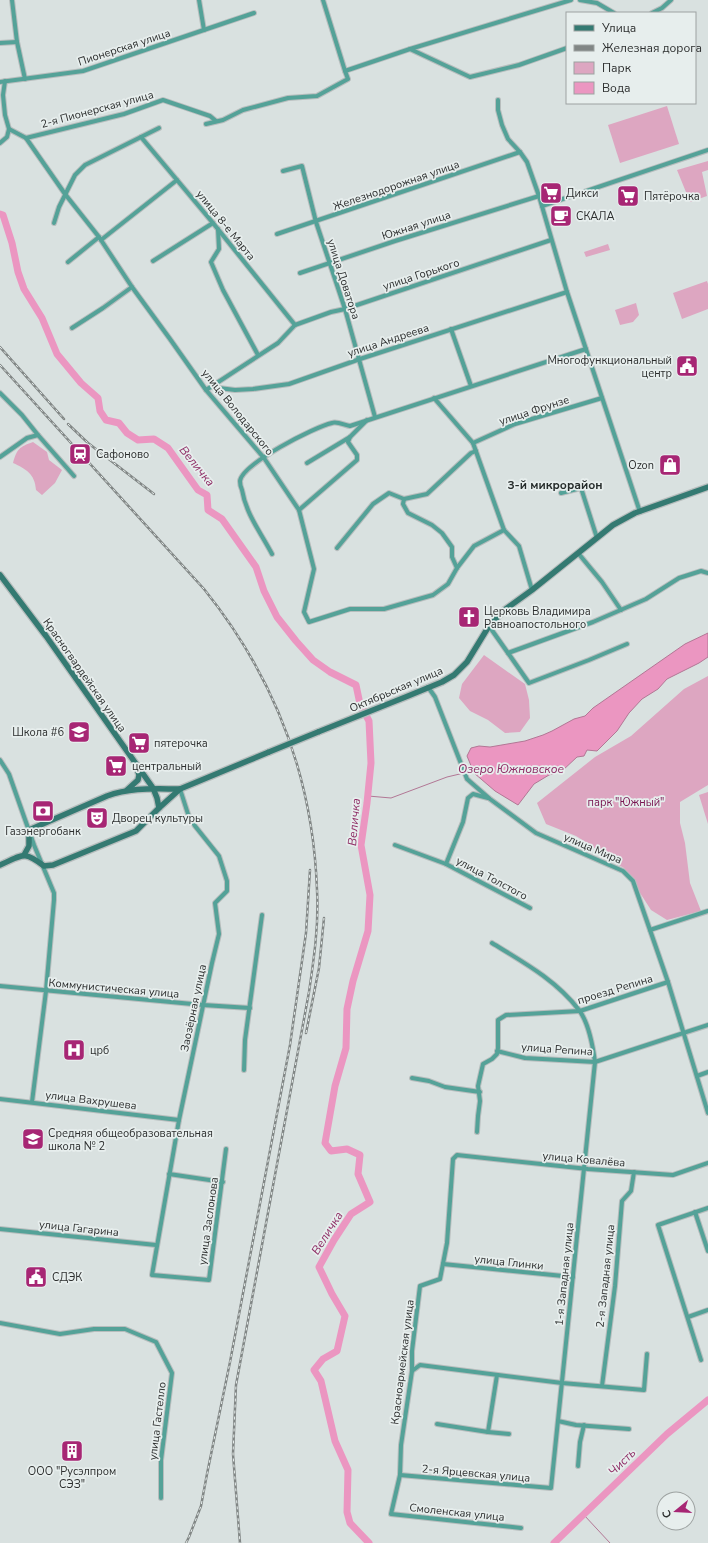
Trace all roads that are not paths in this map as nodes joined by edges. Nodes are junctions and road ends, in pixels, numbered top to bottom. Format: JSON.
{"nodes":[{"id":1,"x":12,"y":0,"type":"edge"},
{"id":2,"x":199,"y":0,"type":"edge"},
{"id":3,"x":322,"y":0,"type":"edge"},
{"id":4,"x":571,"y":0,"type":"edge"},
{"id":5,"x":580,"y":0,"type":"edge"},
{"id":6,"x":671,"y":0,"type":"edge"},
{"id":7,"x":612,"y":12,"type":"edge"},
{"id":8,"x":654,"y":12,"type":"edge"},
{"id":9,"x":254,"y":14,"type":"dead end"},
{"id":10,"x":204,"y":30,"type":"junction"},
{"id":11,"x":16,"y":42,"type":"junction"},
{"id":12,"x":0,"y":43,"type":"edge"},
{"id":13,"x":566,"y":48,"type":"edge"},
{"id":14,"x":410,"y":50,"type":"junction"},
{"id":15,"x":345,"y":71,"type":"junction"},
{"id":16,"x":26,"y":79,"type":"junction"},
{"id":17,"x":2,"y":81,"type":"edge"},
{"id":18,"x":498,"y":100,"type":"dead end"},
{"id":19,"x":216,"y":121,"type":"junction"},
{"id":20,"x":206,"y":124,"type":"dead end"},
{"id":21,"x":159,"y":128,"type":"dead end"},
{"id":22,"x":9,"y":129,"type":"junction"},
{"id":23,"x":141,"y":137,"type":"junction"},
{"id":24,"x":26,"y":138,"type":"junction"},
{"id":25,"x":0,"y":143,"type":"edge"},
{"id":26,"x":708,"y":150,"type":"edge"},
{"id":27,"x":520,"y":152,"type":"junction"},
{"id":28,"x":283,"y":171,"type":"dead end"},
{"id":29,"x":176,"y":180,"type":"junction"},
{"id":30,"x":65,"y":194,"type":"junction"},
{"id":31,"x":539,"y":196,"type":"junction"},
{"id":32,"x":542,"y":206,"type":"junction"},
{"id":33,"x":213,"y":222,"type":"junction"},
{"id":34,"x":316,"y":222,"type":"junction"},
{"id":35,"x":54,"y":223,"type":"dead end"},
{"id":36,"x":218,"y":228,"type":"junction"},
{"id":37,"x":277,"y":234,"type":"dead end"},
{"id":38,"x":100,"y":238,"type":"junction"},
{"id":39,"x":551,"y":240,"type":"junction"},
{"id":40,"x":153,"y":261,"type":"dead end"},
{"id":41,"x":68,"y":262,"type":"dead end"},
{"id":42,"x":330,"y":263,"type":"junction"},
{"id":43,"x":300,"y":272,"type":"dead end"},
{"id":44,"x":132,"y":287,"type":"junction"},
{"id":45,"x":567,"y":292,"type":"junction"},
{"id":46,"x":345,"y":309,"type":"junction"},
{"id":47,"x":296,"y":325,"type":"junction"},
{"id":48,"x":72,"y":328,"type":"dead end"},
{"id":49,"x":451,"y":329,"type":"junction"},
{"id":50,"x":586,"y":349,"type":"junction"},
{"id":51,"x":258,"y":355,"type":"junction"},
{"id":52,"x":360,"y":359,"type":"junction"},
{"id":53,"x":471,"y":386,"type":"junction"},
{"id":54,"x":211,"y":387,"type":"junction"},
{"id":55,"x":206,"y":390,"type":"junction"},
{"id":56,"x":0,"y":393,"type":"edge"},
{"id":57,"x":434,"y":398,"type":"junction"},
{"id":58,"x":602,"y":398,"type":"junction"},
{"id":59,"x":375,"y":417,"type":"junction"},
{"id":60,"x":367,"y":420,"type":"junction"},
{"id":61,"x":38,"y":435,"type":"junction"},
{"id":62,"x":350,"y":437,"type":"junction"},
{"id":63,"x":474,"y":443,"type":"junction"},
{"id":64,"x":476,"y":451,"type":"junction"},
{"id":65,"x":0,"y":457,"type":"edge"},
{"id":66,"x":264,"y":458,"type":"junction"},
{"id":67,"x":307,"y":463,"type":"dead end"},
{"id":68,"x":74,"y":476,"type":"dead end"},
{"id":69,"x":708,"y":487,"type":"edge"},
{"id":70,"x":561,"y":493,"type":"dead end"},
{"id":71,"x":404,"y":499,"type":"junction"},
{"id":72,"x":299,"y":510,"type":"junction"},
{"id":73,"x":640,"y":512,"type":"junction"},
{"id":74,"x":504,"y":530,"type":"junction"},
{"id":75,"x":597,"y":538,"type":"junction"},
{"id":76,"x":338,"y":548,"type":"dead end"},
{"id":77,"x":578,"y":553,"type":"junction"},
{"id":78,"x":272,"y":554,"type":"dead end"},
{"id":79,"x":457,"y":568,"type":"junction"},
{"id":80,"x":708,"y":573,"type":"edge"},
{"id":81,"x":0,"y":575,"type":"edge"},
{"id":82,"x":532,"y":590,"type":"junction"},
{"id":83,"x":621,"y":610,"type":"junction"},
{"id":84,"x":489,"y":626,"type":"junction"},
{"id":85,"x":627,"y":644,"type":"dead end"},
{"id":86,"x":508,"y":654,"type":"junction"},
{"id":87,"x":428,"y":687,"type":"junction"},
{"id":88,"x":0,"y":760,"type":"edge"},
{"id":89,"x":135,"y":762,"type":"junction"},
{"id":90,"x":153,"y":788,"type":"junction"},
{"id":91,"x":127,"y":790,"type":"junction"},
{"id":92,"x":180,"y":790,"type":"junction"},
{"id":93,"x":490,"y":799,"type":"junction"},
{"id":94,"x":159,"y":808,"type":"junction"},
{"id":95,"x":29,"y":830,"type":"junction"},
{"id":96,"x":395,"y":845,"type":"dead end"},
{"id":97,"x":24,"y":855,"type":"junction"},
{"id":98,"x":0,"y":864,"type":"edge"},
{"id":99,"x":446,"y":864,"type":"junction"},
{"id":100,"x":44,"y":866,"type":"junction"},
{"id":101,"x":530,"y":908,"type":"dead end"},
{"id":102,"x":708,"y":911,"type":"edge"},
{"id":103,"x":262,"y":915,"type":"dead end"},
{"id":104,"x":650,"y":930,"type":"junction"},
{"id":105,"x":492,"y":943,"type":"dead end"},
{"id":106,"x":668,"y":982,"type":"junction"},
{"id":107,"x":0,"y":986,"type":"edge"},
{"id":108,"x":46,"y":991,"type":"junction"},
{"id":109,"x":203,"y":1006,"type":"junction"},
{"id":110,"x":250,"y":1008,"type":"junction"},
{"id":111,"x":580,"y":1011,"type":"junction"},
{"id":112,"x":708,"y":1025,"type":"edge"},
{"id":113,"x":684,"y":1033,"type":"junction"},
{"id":114,"x":498,"y":1052,"type":"junction"},
{"id":115,"x":595,"y":1062,"type":"junction"},
{"id":116,"x":244,"y":1070,"type":"dead end"},
{"id":117,"x":708,"y":1072,"type":"edge"},
{"id":118,"x":697,"y":1076,"type":"junction"},
{"id":119,"x":412,"y":1078,"type":"dead end"},
{"id":120,"x":480,"y":1092,"type":"junction"},
{"id":121,"x":0,"y":1099,"type":"edge"},
{"id":122,"x":32,"y":1102,"type":"junction"},
{"id":123,"x":708,"y":1113,"type":"edge"},
{"id":124,"x":179,"y":1120,"type":"junction"},
{"id":125,"x":477,"y":1132,"type":"dead end"},
{"id":126,"x":226,"y":1149,"type":"dead end"},
{"id":127,"x":457,"y":1155,"type":"joint"},
{"id":128,"x":708,"y":1163,"type":"edge"},
{"id":129,"x":584,"y":1168,"type":"junction"},
{"id":130,"x":634,"y":1172,"type":"junction"},
{"id":131,"x":169,"y":1174,"type":"junction"},
{"id":132,"x":223,"y":1182,"type":"junction"},
{"id":133,"x":708,"y":1208,"type":"edge"},
{"id":134,"x":695,"y":1212,"type":"junction"},
{"id":135,"x":0,"y":1228,"type":"edge"},
{"id":136,"x":156,"y":1245,"type":"junction"},
{"id":137,"x":708,"y":1251,"type":"edge"},
{"id":138,"x":443,"y":1264,"type":"junction"},
{"id":139,"x":573,"y":1277,"type":"junction"},
{"id":140,"x":708,"y":1310,"type":"edge"},
{"id":141,"x":688,"y":1317,"type":"junction"},
{"id":142,"x":0,"y":1323,"type":"edge"},
{"id":143,"x":647,"y":1354,"type":"dead end"},
{"id":144,"x":701,"y":1360,"type":"dead end"},
{"id":145,"x":412,"y":1370,"type":"junction"},
{"id":146,"x":497,"y":1375,"type":"junction"},
{"id":147,"x":562,"y":1383,"type":"junction"},
{"id":148,"x":602,"y":1386,"type":"junction"},
{"id":149,"x":558,"y":1421,"type":"junction"},
{"id":150,"x":437,"y":1424,"type":"dead end"},
{"id":151,"x":584,"y":1425,"type":"junction"},
{"id":152,"x":628,"y":1429,"type":"dead end"},
{"id":153,"x":488,"y":1432,"type":"junction"},
{"id":154,"x":509,"y":1434,"type":"dead end"},
{"id":155,"x":578,"y":1466,"type":"dead end"},
{"id":156,"x":400,"y":1475,"type":"junction"},
{"id":157,"x":550,"y":1488,"type":"joint"},
{"id":158,"x":161,"y":1498,"type":"dead end"},
{"id":159,"x":391,"y":1514,"type":"joint"},
{"id":160,"x":521,"y":1528,"type":"dead end"}],
"edges":[{"from":1,"to":11,"type":"street"},
{"from":2,"to":10,"type":"street"},
{"from":3,"to":15,"type":"street"},
{"from":4,"to":14,"type":"street"},
{"from":5,"to":7,"type":"street"},
{"from":6,"to":8,"type":"street"},
{"from":9,"to":10,"type":"street","name":"Пионерская улица"},
{"from":10,"to":16,"type":"street","name":"Пионерская улица"},
{"from":11,"to":12,"type":"street"},
{"from":11,"to":16,"type":"street"},
{"from":13,"to":14,"type":"street"},
{"from":14,"to":15,"type":"street"},
{"from":15,"to":19,"type":"street"},
{"from":16,"to":17,"type":"street","name":"Пионерская улица"},
{"from":17,"to":22,"type":"street"},
{"from":18,"to":27,"type":"street"},
{"from":19,"to":20,"type":"street"},
{"from":19,"to":24,"type":"street","name":"2-я Пионерская улица"},
{"from":21,"to":23,"type":"street"},
{"from":22,"to":24,"type":"street","name":"улица Володарского"},
{"from":22,"to":25,"type":"street"},
{"from":23,"to":29,"type":"street","name":"улица 8-е Марта"},
{"from":23,"to":30,"type":"street"},
{"from":24,"to":30,"type":"street","name":"улица Володарского"},
{"from":26,"to":32,"type":"street"},
{"from":27,"to":31,"type":"street"},
{"from":27,"to":34,"type":"street","name":"Железнодорожная улица"},
{"from":28,"to":34,"type":"street","name":"улица Доватора"},
{"from":29,"to":33,"type":"street","name":"улица 8-е Марта"},
{"from":29,"to":38,"type":"street"},
{"from":30,"to":35,"type":"street"},
{"from":30,"to":38,"type":"street","name":"улица Володарского"},
{"from":31,"to":32,"type":"street"},
{"from":31,"to":42,"type":"street","name":"Южная улица"},
{"from":32,"to":39,"type":"street"},
{"from":33,"to":36,"type":"street","name":"улица 8-е Марта"},
{"from":33,"to":40,"type":"street"},
{"from":34,"to":37,"type":"street","name":"Железнодорожная улица"},
{"from":34,"to":42,"type":"street","name":"улица Доватора"},
{"from":36,"to":47,"type":"street","name":"улица 8-е Марта"},
{"from":36,"to":51,"type":"street"},
{"from":38,"to":41,"type":"street"},
{"from":38,"to":44,"type":"street","name":"улица Володарского"},
{"from":39,"to":45,"type":"street"},
{"from":39,"to":46,"type":"street","name":"улица Горького"},
{"from":42,"to":43,"type":"street","name":"Южная улица"},
{"from":42,"to":46,"type":"street","name":"улица Доватора"},
{"from":44,"to":48,"type":"street"},
{"from":44,"to":55,"type":"street","name":"улица Володарского"},
{"from":45,"to":49,"type":"street","name":"улица Андреева"},
{"from":45,"to":50,"type":"street"},
{"from":46,"to":47,"type":"street","name":"улица Горького"},
{"from":46,"to":52,"type":"street","name":"улица Доватора"},
{"from":47,"to":51,"type":"street"},
{"from":49,"to":52,"type":"street","name":"улица Андреева"},
{"from":49,"to":53,"type":"street"},
{"from":50,"to":53,"type":"street"},
{"from":50,"to":58,"type":"street"},
{"from":51,"to":54,"type":"street"},
{"from":52,"to":54,"type":"street","name":"улица Андреева"},
{"from":52,"to":59,"type":"street","name":"улица Доватора"},
{"from":53,"to":57,"type":"street"},
{"from":54,"to":55,"type":"street"},
{"from":55,"to":66,"type":"street","name":"улица Володарского"},
{"from":56,"to":61,"type":"street"},
{"from":57,"to":59,"type":"street"},
{"from":57,"to":63,"type":"street"},
{"from":58,"to":63,"type":"street","name":"улица Фрунзе"},
{"from":58,"to":73,"type":"street"},
{"from":59,"to":60,"type":"street"},
{"from":60,"to":62,"type":"street"},
{"from":60,"to":66,"type":"street"},
{"from":61,"to":65,"type":"street"},
{"from":61,"to":68,"type":"street"},
{"from":62,"to":67,"type":"street"},
{"from":62,"to":72,"type":"street"},
{"from":63,"to":64,"type":"street"},
{"from":64,"to":71,"type":"street"},
{"from":64,"to":74,"type":"street"},
{"from":66,"to":72,"type":"street","name":"улица Володарского"},
{"from":66,"to":78,"type":"street"},
{"from":69,"to":73,"type":"main road","name":"Октябрьская улица"},
{"from":70,"to":75,"type":"street"},
{"from":71,"to":76,"type":"street"},
{"from":71,"to":79,"type":"street"},
{"from":72,"to":79,"type":"street","name":"улица Володарского"},
{"from":73,"to":75,"type":"main road","name":"Октябрьская улица"},
{"from":74,"to":79,"type":"street"},
{"from":74,"to":82,"type":"street"},
{"from":75,"to":77,"type":"main road","name":"Октябрьская улица"},
{"from":77,"to":82,"type":"main road","name":"Октябрьская улица"},
{"from":77,"to":83,"type":"street"},
{"from":80,"to":83,"type":"street"},
{"from":81,"to":89,"type":"main road","name":"Красногвардейская улица"},
{"from":82,"to":84,"type":"main road","name":"Октябрьская улица"},
{"from":83,"to":86,"type":"street"},
{"from":84,"to":86,"type":"street"},
{"from":84,"to":87,"type":"main road","name":"Октябрьская улица"},
{"from":85,"to":86,"type":"street"},
{"from":87,"to":92,"type":"main road","name":"Октябрьская улица","bridge":true},
{"from":87,"to":93,"type":"street","name":"улица Мира"},
{"from":88,"to":95,"type":"street"},
{"from":89,"to":90,"type":"main road","name":"Красногвардейская улица"},
{"from":89,"to":91,"type":"main road"},
{"from":90,"to":91,"type":"main road","name":"Октябрьская улица"},
{"from":90,"to":92,"type":"main road","name":"Октябрьская улица"},
{"from":90,"to":94,"type":"main road","name":"Красногвардейская улица"},
{"from":91,"to":95,"type":"main road","name":"Октябрьская улица"},
{"from":92,"to":94,"type":"main road","name":"Октябрьская улица"},
{"from":92,"to":109,"type":"street","name":"Заозёрная улица"},
{"from":93,"to":99,"type":"street","name":"улица Толстого"},
{"from":93,"to":104,"type":"street","name":"улица Мира"},
{"from":94,"to":100,"type":"main road","name":"Октябрьская улица"},
{"from":95,"to":97,"type":"main road"},
{"from":95,"to":100,"type":"street"},
{"from":96,"to":99,"type":"street","name":"улица Толстого"},
{"from":97,"to":98,"type":"main road"},
{"from":97,"to":100,"type":"main road"},
{"from":99,"to":101,"type":"street","name":"улица Толстого"},
{"from":100,"to":108,"type":"street"},
{"from":102,"to":104,"type":"street"},
{"from":103,"to":110,"type":"street"},
{"from":104,"to":106,"type":"street","name":"улица Мира"},
{"from":105,"to":111,"type":"street"},
{"from":106,"to":111,"type":"street","name":"проезд Репина"},
{"from":106,"to":113,"type":"street","name":"улица Мира"},
{"from":107,"to":108,"type":"street","name":"Коммунистическая улица"},
{"from":108,"to":109,"type":"street","name":"Коммунистическая улица"},
{"from":108,"to":122,"type":"street"},
{"from":109,"to":110,"type":"street","name":"Коммунистическая улица"},
{"from":109,"to":124,"type":"street","name":"Заозёрная улица"},
{"from":110,"to":116,"type":"street"},
{"from":111,"to":114,"type":"street","name":"проезд Репина"},
{"from":111,"to":115,"type":"street"},
{"from":112,"to":113,"type":"street","name":"улица Репина"},
{"from":113,"to":115,"type":"street","name":"улица Репина"},
{"from":113,"to":118,"type":"street","name":"улица Мира"},
{"from":114,"to":115,"type":"street","name":"улица Репина"},
{"from":114,"to":120,"type":"street"},
{"from":115,"to":129,"type":"street","name":"1-я Западная улица"},
{"from":117,"to":118,"type":"street"},
{"from":118,"to":123,"type":"street","name":"улица Мира"},
{"from":119,"to":120,"type":"street"},
{"from":120,"to":125,"type":"street"},
{"from":121,"to":122,"type":"street","name":"улица Вахрушева"},
{"from":122,"to":124,"type":"street","name":"улица Вахрушева"},
{"from":124,"to":131,"type":"street","name":"Заозёрная улица"},
{"from":126,"to":132,"type":"street","name":"улица Заслонова"},
{"from":127,"to":129,"type":"street","name":"улица Ковалёва"},
{"from":127,"to":138,"type":"street","name":"Красноармейская улица"},
{"from":128,"to":130,"type":"street","name":"улица Ковалёва"},
{"from":129,"to":130,"type":"street","name":"улица Ковалёва"},
{"from":129,"to":139,"type":"street","name":"1-я Западная улица"},
{"from":130,"to":148,"type":"street","name":"2-я Западная улица"},
{"from":131,"to":132,"type":"street"},
{"from":131,"to":136,"type":"street","name":"Заозёрная улица"},
{"from":132,"to":136,"type":"street","name":"улица Заслонова"},
{"from":133,"to":134,"type":"street"},
{"from":134,"to":137,"type":"street"},
{"from":134,"to":141,"type":"street"},
{"from":135,"to":136,"type":"street","name":"улица Гагарина"},
{"from":138,"to":139,"type":"street","name":"улица Глинки"},
{"from":138,"to":145,"type":"street","name":"Красноармейская улица"},
{"from":139,"to":147,"type":"street","name":"1-я Западная улица"},
{"from":140,"to":141,"type":"street"},
{"from":141,"to":144,"type":"street"},
{"from":142,"to":158,"type":"street","name":"улица Гастелло"},
{"from":143,"to":148,"type":"street"},
{"from":145,"to":146,"type":"street"},
{"from":145,"to":156,"type":"street","name":"Красноармейская улица"},
{"from":146,"to":147,"type":"street"},
{"from":146,"to":153,"type":"street"},
{"from":147,"to":148,"type":"street"},
{"from":147,"to":149,"type":"street","name":"1-я Западная улица"},
{"from":149,"to":151,"type":"street"},
{"from":149,"to":157,"type":"street","name":"1-я Западная улица"},
{"from":150,"to":153,"type":"street"},
{"from":151,"to":152,"type":"street"},
{"from":151,"to":155,"type":"street"},
{"from":153,"to":154,"type":"street"},
{"from":156,"to":157,"type":"street","name":"2-я Ярцевская улица"},
{"from":156,"to":159,"type":"street","name":"Красноармейская улица"},
{"from":159,"to":160,"type":"street","name":"Смоленская улица"}]}
